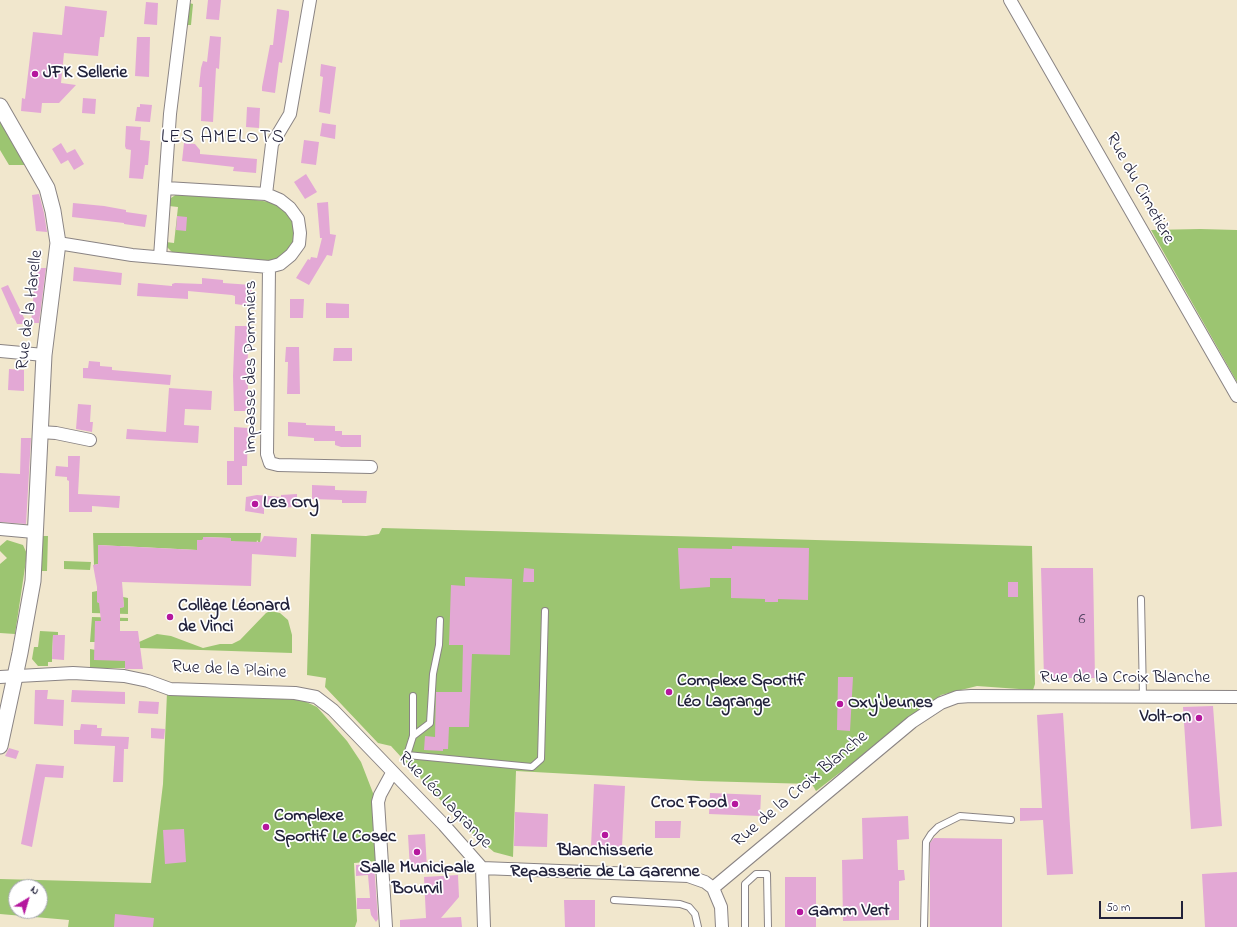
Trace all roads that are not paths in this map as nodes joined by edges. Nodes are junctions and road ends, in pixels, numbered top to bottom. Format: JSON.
{"nodes":[{"id":1,"x":184,"y":0,"type":"edge"},
{"id":2,"x":310,"y":0,"type":"edge"},
{"id":3,"x":1010,"y":0,"type":"edge"},
{"id":4,"x":0,"y":106,"type":"edge"},
{"id":5,"x":166,"y":188,"type":"junction"},
{"id":6,"x":266,"y":194,"type":"junction"},
{"id":7,"x":58,"y":243,"type":"junction"},
{"id":8,"x":160,"y":257,"type":"junction"},
{"id":9,"x":269,"y":267,"type":"junction"},
{"id":10,"x":0,"y":351,"type":"edge"},
{"id":11,"x":44,"y":355,"type":"junction"},
{"id":12,"x":1237,"y":396,"type":"edge"},
{"id":13,"x":40,"y":432,"type":"junction"},
{"id":14,"x":90,"y":440,"type":"dead end"},
{"id":15,"x":371,"y":467,"type":"dead end"},
{"id":16,"x":2,"y":530,"type":"edge"},
{"id":17,"x":34,"y":532,"type":"junction"},
{"id":18,"x":1141,"y":599,"type":"dead end"},
{"id":19,"x":545,"y":611,"type":"dead end"},
{"id":20,"x":440,"y":620,"type":"dead end"},
{"id":21,"x":7,"y":677,"type":"edge"},
{"id":22,"x":413,"y":696,"type":"dead end"},
{"id":23,"x":1143,"y":697,"type":"junction"},
{"id":24,"x":1237,"y":697,"type":"edge"},
{"id":25,"x":413,"y":736,"type":"junction"},
{"id":26,"x":0,"y":746,"type":"edge"},
{"id":27,"x":371,"y":752,"type":"joint"},
{"id":28,"x":392,"y":773,"type":"junction"},
{"id":29,"x":1011,"y":820,"type":"dead end"},
{"id":30,"x":482,"y":868,"type":"junction"},
{"id":31,"x":713,"y":888,"type":"junction"},
{"id":32,"x":614,"y":900,"type":"dead end"},
{"id":33,"x":386,"y":927,"type":"edge"},
{"id":34,"x":484,"y":927,"type":"edge"},
{"id":35,"x":698,"y":927,"type":"edge"},
{"id":36,"x":722,"y":927,"type":"edge"},
{"id":37,"x":745,"y":927,"type":"edge"},
{"id":38,"x":768,"y":927,"type":"edge"},
{"id":39,"x":924,"y":927,"type":"edge"}],
"edges":[{"from":1,"to":5,"type":"street"},
{"from":2,"to":6,"type":"street"},
{"from":3,"to":12,"type":"street","name":"Rue du Cimetière"},
{"from":4,"to":7,"type":"street","name":"Rue de la Harelle"},
{"from":5,"to":6,"type":"street"},
{"from":5,"to":8,"type":"street"},
{"from":6,"to":9,"type":"street"},
{"from":7,"to":8,"type":"street"},
{"from":7,"to":11,"type":"street","name":"Rue de la Harelle"},
{"from":8,"to":9,"type":"street"},
{"from":9,"to":15,"type":"street","name":"Impasse des Pommiers"},
{"from":10,"to":11,"type":"street"},
{"from":11,"to":13,"type":"street","name":"Rue de la Harelle"},
{"from":13,"to":14,"type":"street"},
{"from":13,"to":17,"type":"street","name":"Rue de la Harelle"},
{"from":16,"to":17,"type":"street"},
{"from":17,"to":21,"type":"street","name":"Rue de la Harelle"},
{"from":18,"to":23,"type":"lane"},
{"from":19,"to":25,"type":"lane"},
{"from":20,"to":25,"type":"lane"},
{"from":21,"to":26,"type":"street","name":"Rue de la Harelle"},
{"from":21,"to":27,"type":"street","name":"Rue de la Plaine"},
{"from":22,"to":25,"type":"lane"},
{"from":23,"to":24,"type":"street","name":"Rue de la Croix Blanche"},
{"from":23,"to":31,"type":"street","name":"Rue de la Croix Blanche"},
{"from":27,"to":28,"type":"street","name":"Rue Léo Lagrange"},
{"from":28,"to":30,"type":"street","name":"Rue Léo Lagrange"},
{"from":28,"to":33,"type":"street"},
{"from":29,"to":39,"type":"lane"},
{"from":30,"to":31,"type":"street"},
{"from":30,"to":34,"type":"street","name":"Rue Léo Lagrange"},
{"from":31,"to":36,"type":"street"},
{"from":32,"to":35,"type":"lane"},
{"from":37,"to":38,"type":"lane"}]}
